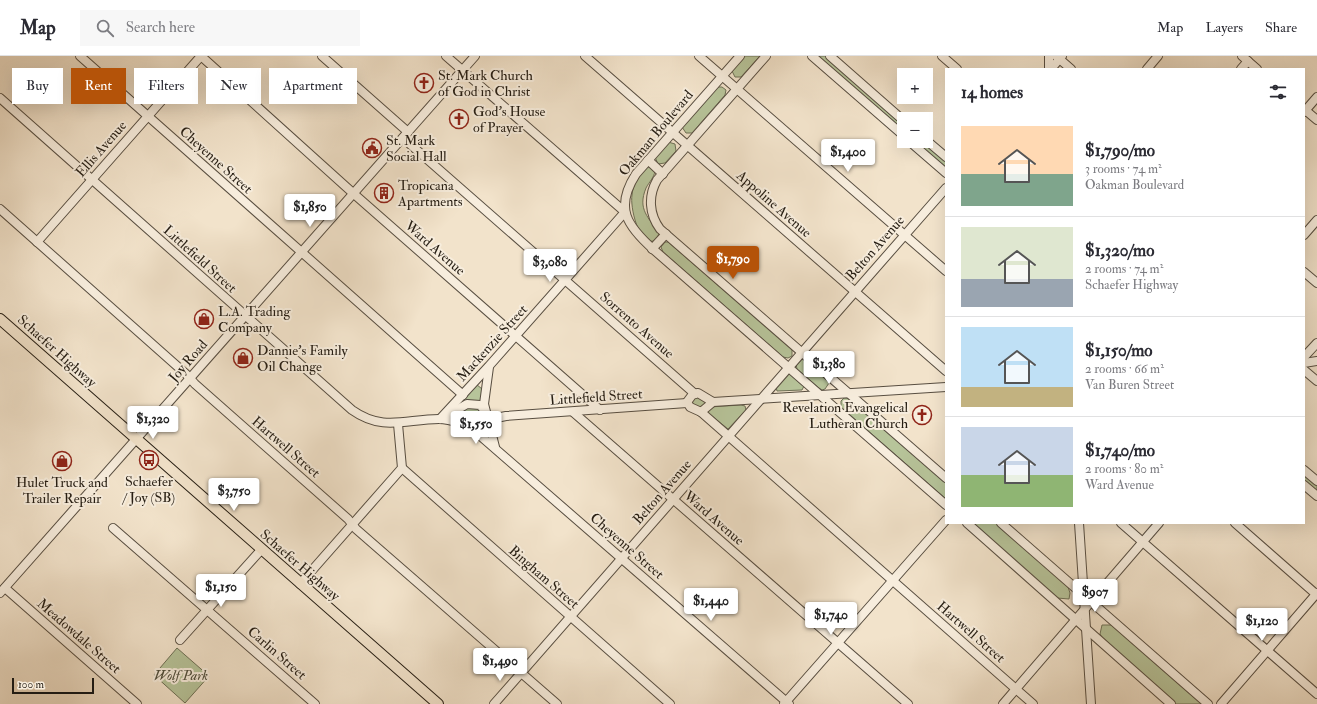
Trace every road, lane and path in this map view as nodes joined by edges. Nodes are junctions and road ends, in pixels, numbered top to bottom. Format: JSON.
{"nodes":[{"id":1,"x":80,"y":56,"type":"edge"},
{"id":2,"x":201,"y":56,"type":"edge"},
{"id":3,"x":322,"y":56,"type":"edge"},
{"id":4,"x":446,"y":56,"type":"edge"},
{"id":5,"x":475,"y":56,"type":"edge"},
{"id":6,"x":585,"y":56,"type":"edge"},
{"id":7,"x":699,"y":56,"type":"edge"},
{"id":8,"x":740,"y":56,"type":"edge"},
{"id":9,"x":766,"y":56,"type":"edge"},
{"id":10,"x":812,"y":56,"type":"edge"},
{"id":11,"x":830,"y":56,"type":"edge"},
{"id":12,"x":942,"y":56,"type":"edge"},
{"id":13,"x":1049,"y":56,"type":"edge"},
{"id":14,"x":1158,"y":56,"type":"edge"},
{"id":15,"x":1059,"y":57,"type":"edge"},
{"id":16,"x":1245,"y":59,"type":"edge"},
{"id":17,"x":956,"y":68,"type":"edge"},
{"id":18,"x":1050,"y":68,"type":"edge"},
{"id":19,"x":1051,"y":68,"type":"edge"},
{"id":20,"x":1070,"y":68,"type":"edge"},
{"id":21,"x":1148,"y":68,"type":"edge"},
{"id":22,"x":1256,"y":68,"type":"edge"},
{"id":23,"x":462,"y":70,"type":"junction"},
{"id":24,"x":722,"y":76,"type":"junction"},
{"id":25,"x":737,"y":89,"type":"junction"},
{"id":26,"x":1317,"y":97,"type":"edge"},
{"id":27,"x":0,"y":98,"type":"edge"},
{"id":28,"x":1305,"y":110,"type":"edge"},
{"id":29,"x":897,"y":115,"type":"edge"},
{"id":30,"x":148,"y":116,"type":"junction"},
{"id":31,"x":1317,"y":120,"type":"edge"},
{"id":32,"x":897,"y":130,"type":"edge"},
{"id":33,"x":672,"y":132,"type":"junction"},
{"id":34,"x":405,"y":135,"type":"junction"},
{"id":35,"x":687,"y":146,"type":"junction"},
{"id":36,"x":933,"y":146,"type":"edge"},
{"id":37,"x":917,"y":148,"type":"edge"},
{"id":38,"x":945,"y":157,"type":"edge"},
{"id":39,"x":648,"y":160,"type":"junction"},
{"id":40,"x":945,"y":172,"type":"edge"},
{"id":41,"x":663,"y":174,"type":"junction"},
{"id":42,"x":92,"y":180,"type":"junction"},
{"id":43,"x":945,"y":189,"type":"edge"},
{"id":44,"x":354,"y":194,"type":"junction"},
{"id":45,"x":0,"y":209,"type":"edge"},
{"id":46,"x":625,"y":212,"type":"junction"},
{"id":47,"x":1317,"y":220,"type":"edge"},
{"id":48,"x":666,"y":234,"type":"junction"},
{"id":49,"x":1305,"y":234,"type":"edge"},
{"id":50,"x":904,"y":235,"type":"junction"},
{"id":51,"x":37,"y":242,"type":"junction"},
{"id":52,"x":652,"y":249,"type":"junction"},
{"id":53,"x":301,"y":254,"type":"junction"},
{"id":54,"x":945,"y":271,"type":"edge"},
{"id":55,"x":1305,"y":273,"type":"edge"},
{"id":56,"x":565,"y":280,"type":"junction"},
{"id":57,"x":1317,"y":283,"type":"edge"},
{"id":58,"x":855,"y":291,"type":"junction"},
{"id":59,"x":246,"y":317,"type":"junction"},
{"id":60,"x":0,"y":319,"type":"edge"},
{"id":61,"x":516,"y":337,"type":"junction"},
{"id":62,"x":1317,"y":343,"type":"edge"},
{"id":63,"x":801,"y":352,"type":"junction"},
{"id":64,"x":1305,"y":356,"type":"edge"},
{"id":65,"x":1317,"y":361,"type":"edge"},
{"id":66,"x":1305,"y":363,"type":"edge"},
{"id":67,"x":489,"y":366,"type":"junction"},
{"id":68,"x":789,"y":367,"type":"junction"},
{"id":69,"x":945,"y":370,"type":"edge"},
{"id":70,"x":1305,"y":371,"type":"edge"},
{"id":71,"x":190,"y":379,"type":"junction"},
{"id":72,"x":1317,"y":381,"type":"edge"},
{"id":73,"x":945,"y":387,"type":"edge"},
{"id":74,"x":693,"y":392,"type":"junction"},
{"id":75,"x":463,"y":394,"type":"junction"},
{"id":76,"x":849,"y":394,"type":"junction"},
{"id":77,"x":821,"y":395,"type":"junction"},
{"id":78,"x":761,"y":399,"type":"junction"},
{"id":79,"x":713,"y":402,"type":"junction"},
{"id":80,"x":687,"y":403,"type":"junction"},
{"id":81,"x":600,"y":410,"type":"junction"},
{"id":82,"x":573,"y":412,"type":"junction"},
{"id":83,"x":701,"y":412,"type":"junction"},
{"id":84,"x":486,"y":416,"type":"junction"},
{"id":85,"x":440,"y":419,"type":"junction"},
{"id":86,"x":398,"y":424,"type":"junction"},
{"id":87,"x":469,"y":426,"type":"junction"},
{"id":88,"x":728,"y":437,"type":"junction"},
{"id":89,"x":136,"y":440,"type":"junction"},
{"id":90,"x":496,"y":448,"type":"junction"},
{"id":91,"x":402,"y":468,"type":"junction"},
{"id":92,"x":1305,"y":471,"type":"edge"},
{"id":93,"x":945,"y":477,"type":"edge"},
{"id":94,"x":1317,"y":481,"type":"edge"},
{"id":95,"x":1305,"y":486,"type":"edge"},
{"id":96,"x":1317,"y":496,"type":"edge"},
{"id":97,"x":673,"y":499,"type":"junction"},
{"id":98,"x":945,"y":503,"type":"edge"},
{"id":99,"x":945,"y":521,"type":"edge"},
{"id":100,"x":353,"y":524,"type":"junction"},
{"id":101,"x":968,"y":524,"type":"edge"},
{"id":102,"x":1002,"y":524,"type":"edge"},
{"id":103,"x":1079,"y":524,"type":"edge"},
{"id":104,"x":1122,"y":524,"type":"edge"},
{"id":105,"x":1158,"y":524,"type":"edge"},
{"id":106,"x":1236,"y":524,"type":"edge"},
{"id":107,"x":113,"y":528,"type":"dead end"},
{"id":108,"x":1143,"y":542,"type":"junction"},
{"id":109,"x":261,"y":550,"type":"junction"},
{"id":110,"x":622,"y":558,"type":"junction"},
{"id":111,"x":893,"y":581,"type":"junction"},
{"id":112,"x":300,"y":584,"type":"junction"},
{"id":113,"x":2,"y":590,"type":"edge"},
{"id":114,"x":1317,"y":594,"type":"edge"},
{"id":115,"x":1084,"y":596,"type":"junction"},
{"id":116,"x":1092,"y":602,"type":"junction"},
{"id":117,"x":207,"y":610,"type":"junction"},
{"id":118,"x":1085,"y":610,"type":"junction"},
{"id":119,"x":570,"y":617,"type":"junction"},
{"id":120,"x":1075,"y":621,"type":"junction"},
{"id":121,"x":1086,"y":630,"type":"junction"},
{"id":122,"x":180,"y":640,"type":"dead end"},
{"id":123,"x":838,"y":643,"type":"junction"},
{"id":124,"x":1267,"y":651,"type":"junction"},
{"id":125,"x":521,"y":673,"type":"junction"},
{"id":126,"x":1016,"y":689,"type":"junction"},
{"id":127,"x":1317,"y":694,"type":"edge"},
{"id":128,"x":786,"y":703,"type":"edge"},
{"id":129,"x":137,"y":704,"type":"edge"},
{"id":130,"x":315,"y":704,"type":"edge"},
{"id":131,"x":438,"y":704,"type":"edge"},
{"id":132,"x":494,"y":704,"type":"edge"},
{"id":133,"x":557,"y":704,"type":"edge"},
{"id":134,"x":670,"y":704,"type":"edge"},
{"id":135,"x":908,"y":704,"type":"edge"},
{"id":136,"x":1003,"y":704,"type":"edge"},
{"id":137,"x":1033,"y":704,"type":"edge"},
{"id":138,"x":1091,"y":704,"type":"edge"},
{"id":139,"x":1171,"y":704,"type":"edge"},
{"id":140,"x":1208,"y":704,"type":"edge"},
{"id":141,"x":1221,"y":704,"type":"edge"}],
"edges":[{"from":1,"to":30,"type":"street","name":"Cheyenne Street"},
{"from":2,"to":30,"type":"street","name":"Ellis Avenue"},
{"from":2,"to":44,"type":"street","name":"Ward Avenue"},
{"from":3,"to":34,"type":"street","name":"Sorrento Avenue"},
{"from":4,"to":23,"type":"street"},
{"from":5,"to":23,"type":"street","name":"Joy Road"},
{"from":6,"to":33,"type":"street","name":"Appoline Avenue"},
{"from":7,"to":24,"type":"street"},
{"from":8,"to":24,"type":"street","name":"Oakman Boulevard"},
{"from":9,"to":25,"type":"street"},
{"from":10,"to":32,"type":"street"},
{"from":11,"to":29,"type":"street"},
{"from":12,"to":17,"type":"street"},
{"from":13,"to":18,"type":"street"},
{"from":14,"to":21,"type":"street"},
{"from":15,"to":19,"type":"street"},
{"from":15,"to":20,"type":"street"},
{"from":16,"to":22,"type":"street"},
{"from":23,"to":34,"type":"street","name":"Joy Road"},
{"from":23,"to":46,"type":"street"},
{"from":24,"to":25,"type":"street"},
{"from":24,"to":33,"type":"street","name":"Oakman Boulevard"},
{"from":25,"to":35,"type":"street"},
{"from":25,"to":50,"type":"street"},
{"from":26,"to":28,"type":"street"},
{"from":27,"to":42,"type":"street","name":"Littlefield Street"},
{"from":28,"to":31,"type":"street"},
{"from":30,"to":42,"type":"street","name":"Ellis Avenue"},
{"from":30,"to":53,"type":"street","name":"Cheyenne Street"},
{"from":33,"to":35,"type":"street","name":"Appoline Avenue"},
{"from":33,"to":39,"type":"street","name":"Oakman Boulevard"},
{"from":34,"to":44,"type":"street","name":"Joy Road"},
{"from":34,"to":56,"type":"street","name":"Sorrento Avenue"},
{"from":35,"to":41,"type":"street"},
{"from":35,"to":58,"type":"street","name":"Appoline Avenue"},
{"from":36,"to":38,"type":"street"},
{"from":37,"to":40,"type":"street"},
{"from":39,"to":41,"type":"street"},
{"from":39,"to":46,"type":"street","name":"Oakman Boulevard"},
{"from":41,"to":48,"type":"street"},
{"from":42,"to":51,"type":"street","name":"Ellis Avenue"},
{"from":42,"to":59,"type":"street","name":"Littlefield Street"},
{"from":43,"to":50,"type":"street","name":"Belton Avenue"},
{"from":44,"to":53,"type":"street","name":"Joy Road"},
{"from":44,"to":61,"type":"street","name":"Ward Avenue"},
{"from":45,"to":51,"type":"street","name":"Hartwell Street"},
{"from":46,"to":52,"type":"street"},
{"from":46,"to":56,"type":"street","name":"Mackenzie Street"},
{"from":47,"to":49,"type":"street"},
{"from":48,"to":52,"type":"street"},
{"from":48,"to":63,"type":"street"},
{"from":50,"to":54,"type":"street"},
{"from":50,"to":58,"type":"street","name":"Belton Avenue"},
{"from":51,"to":71,"type":"street","name":"Hartwell Street"},
{"from":52,"to":68,"type":"street"},
{"from":53,"to":59,"type":"street","name":"Joy Road"},
{"from":53,"to":75,"type":"street","name":"Cheyenne Street"},
{"from":55,"to":57,"type":"street"},
{"from":56,"to":61,"type":"street","name":"Mackenzie Street"},
{"from":56,"to":74,"type":"street","name":"Sorrento Avenue"},
{"from":58,"to":63,"type":"street","name":"Belton Avenue"},
{"from":58,"to":69,"type":"street","name":"Appoline Avenue"},
{"from":59,"to":71,"type":"street","name":"Joy Road"},
{"from":59,"to":86,"type":"street","name":"Littlefield Street"},
{"from":60,"to":89,"type":"main road","name":"Schaefer Highway"},
{"from":61,"to":67,"type":"street","name":"Mackenzie Street"},
{"from":61,"to":81,"type":"street","name":"Ward Avenue"},
{"from":62,"to":64,"type":"street"},
{"from":63,"to":68,"type":"street","name":"Belton Avenue"},
{"from":63,"to":76,"type":"street"},
{"from":65,"to":66,"type":"street"},
{"from":67,"to":75,"type":"street","name":"Mackenzie Street"},
{"from":67,"to":84,"type":"street"},
{"from":68,"to":77,"type":"street"},
{"from":68,"to":78,"type":"street","name":"Belton Avenue"},
{"from":70,"to":72,"type":"street"},
{"from":71,"to":89,"type":"street","name":"Joy Road"},
{"from":71,"to":100,"type":"street","name":"Hartwell Street"},
{"from":73,"to":76,"type":"street"},
{"from":74,"to":79,"type":"street","name":"Sorrento Avenue"},
{"from":74,"to":80,"type":"street"},
{"from":75,"to":85,"type":"street","name":"Mackenzie Street"},
{"from":76,"to":77,"type":"street"},
{"from":76,"to":93,"type":"street"},
{"from":77,"to":78,"type":"street"},
{"from":77,"to":98,"type":"street"},
{"from":78,"to":79,"type":"street"},
{"from":78,"to":88,"type":"street","name":"Belton Avenue"},
{"from":79,"to":83,"type":"street"},
{"from":80,"to":81,"type":"street","name":"Littlefield Street"},
{"from":80,"to":83,"type":"street"},
{"from":81,"to":82,"type":"street","name":"Littlefield Street"},
{"from":82,"to":84,"type":"street","name":"Littlefield Street"},
{"from":82,"to":97,"type":"street","name":"Ward Avenue"},
{"from":83,"to":88,"type":"street"},
{"from":84,"to":85,"type":"street","name":"Littlefield Street"},
{"from":84,"to":87,"type":"street","name":"Littlefield Street"},
{"from":84,"to":90,"type":"street"},
{"from":85,"to":86,"type":"street","name":"Littlefield Street"},
{"from":85,"to":87,"type":"street","name":"Littlefield Street"},
{"from":86,"to":91,"type":"street"},
{"from":87,"to":90,"type":"street","name":"Cheyenne Street"},
{"from":88,"to":97,"type":"street","name":"Belton Avenue"},
{"from":88,"to":111,"type":"street"},
{"from":89,"to":109,"type":"main road","name":"Schaefer Highway"},
{"from":89,"to":113,"type":"street","name":"Joy Road"},
{"from":90,"to":110,"type":"street","name":"Cheyenne Street"},
{"from":91,"to":100,"type":"street"},
{"from":91,"to":119,"type":"street","name":"Bingham Street"},
{"from":92,"to":94,"type":"street"},
{"from":95,"to":96,"type":"street"},
{"from":97,"to":110,"type":"street","name":"Belton Avenue"},
{"from":97,"to":123,"type":"street","name":"Ward Avenue"},
{"from":99,"to":111,"type":"street"},
{"from":100,"to":112,"type":"street"},
{"from":100,"to":125,"type":"street","name":"Hartwell Street"},
{"from":101,"to":120,"type":"street"},
{"from":102,"to":115,"type":"street"},
{"from":103,"to":115,"type":"street"},
{"from":104,"to":108,"type":"street"},
{"from":105,"to":108,"type":"street"},
{"from":106,"to":114,"type":"street"},
{"from":107,"to":117,"type":"street","name":"Carlin Street"},
{"from":108,"to":116,"type":"street"},
{"from":108,"to":124,"type":"street"},
{"from":109,"to":112,"type":"main road","name":"Schaefer Highway"},
{"from":109,"to":117,"type":"street"},
{"from":110,"to":119,"type":"street","name":"Belton Avenue"},
{"from":110,"to":128,"type":"street","name":"Cheyenne Street"},
{"from":111,"to":123,"type":"street"},
{"from":111,"to":126,"type":"street","name":"Hartwell Street"},
{"from":112,"to":131,"type":"main road","name":"Schaefer Highway"},
{"from":113,"to":129,"type":"street","name":"Meadowdale Street"},
{"from":114,"to":124,"type":"street"},
{"from":115,"to":116,"type":"street"},
{"from":115,"to":118,"type":"street"},
{"from":116,"to":118,"type":"street"},
{"from":116,"to":140,"type":"street"},
{"from":117,"to":122,"type":"street"},
{"from":117,"to":130,"type":"street","name":"Carlin Street"},
{"from":118,"to":120,"type":"street"},
{"from":118,"to":121,"type":"street"},
{"from":119,"to":125,"type":"street","name":"Belton Avenue"},
{"from":119,"to":134,"type":"street","name":"Bingham Street"},
{"from":120,"to":121,"type":"street"},
{"from":120,"to":126,"type":"street"},
{"from":121,"to":138,"type":"street"},
{"from":121,"to":139,"type":"street"},
{"from":123,"to":128,"type":"street"},
{"from":123,"to":135,"type":"street","name":"Ward Avenue"},
{"from":124,"to":127,"type":"street"},
{"from":124,"to":141,"type":"street"},
{"from":125,"to":132,"type":"street","name":"Belton Avenue"},
{"from":125,"to":133,"type":"street","name":"Hartwell Street"},
{"from":126,"to":136,"type":"street"},
{"from":126,"to":137,"type":"street","name":"Hartwell Street"}]}
